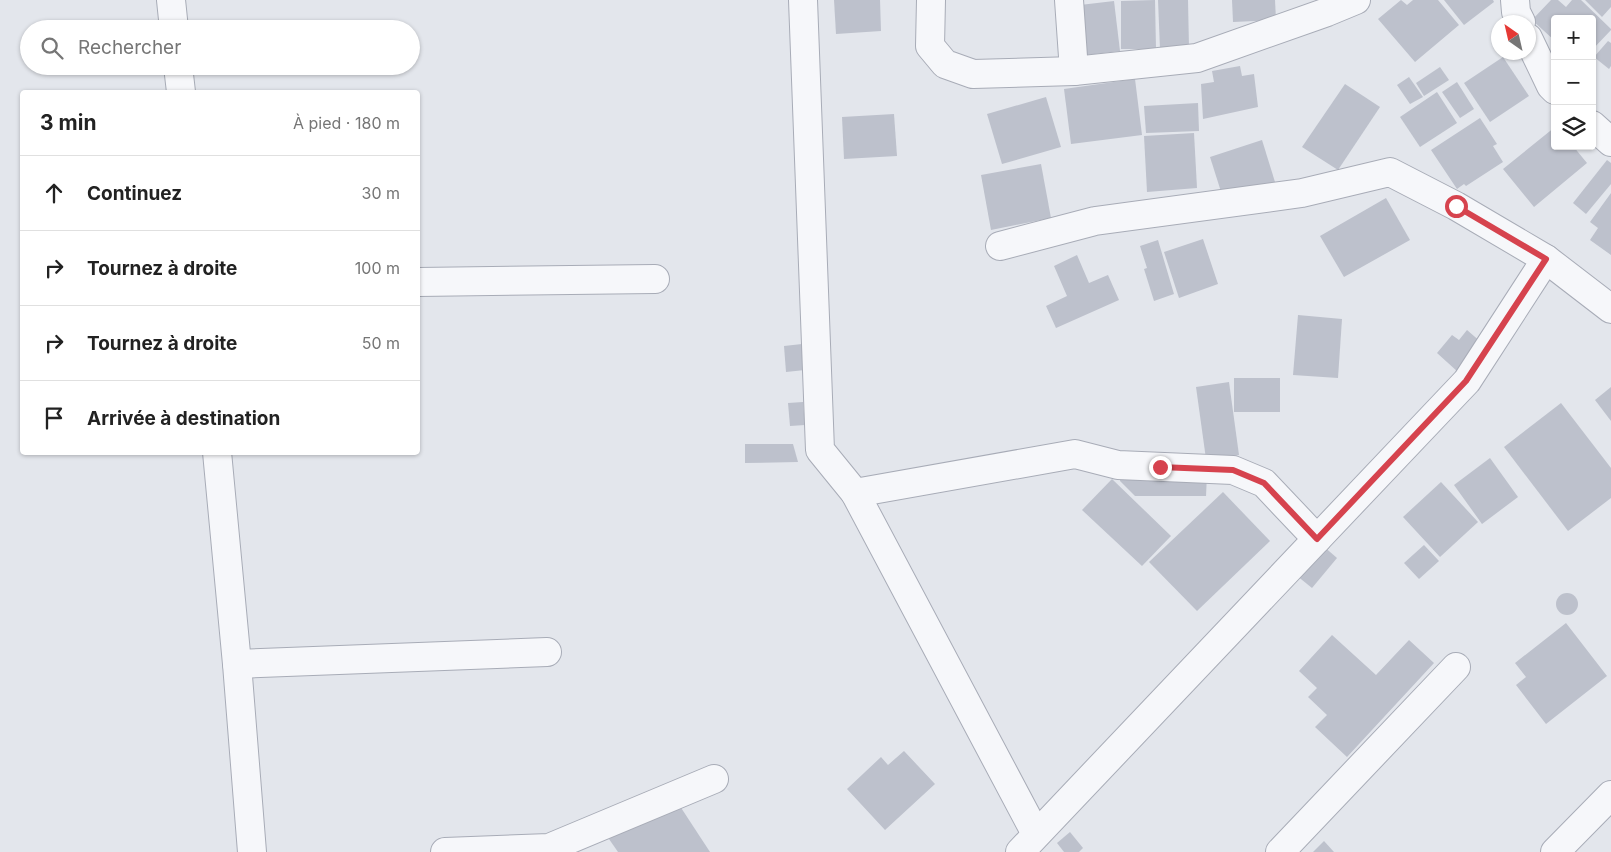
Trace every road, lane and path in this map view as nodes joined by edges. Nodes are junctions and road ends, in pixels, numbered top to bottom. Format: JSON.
{"nodes":[{"id":1,"x":172,"y":0,"type":"edge"},
{"id":2,"x":803,"y":0,"type":"edge"},
{"id":3,"x":931,"y":0,"type":"edge"},
{"id":4,"x":1069,"y":0,"type":"edge"},
{"id":5,"x":1356,"y":0,"type":"edge"},
{"id":6,"x":1515,"y":0,"type":"edge"},
{"id":7,"x":1325,"y":6,"type":"edge"},
{"id":8,"x":1518,"y":15,"type":"edge"},
{"id":9,"x":173,"y":20,"type":"edge"},
{"id":10,"x":1536,"y":55,"type":"edge"},
{"id":11,"x":1074,"y":71,"type":"junction"},
{"id":12,"x":179,"y":75,"type":"edge"},
{"id":13,"x":1551,"y":87,"type":"edge"},
{"id":14,"x":181,"y":90,"type":"edge"},
{"id":15,"x":1596,"y":129,"type":"edge"},
{"id":16,"x":1611,"y":142,"type":"edge"},
{"id":17,"x":1000,"y":246,"type":"dead end"},
{"id":18,"x":1546,"y":259,"type":"junction"},
{"id":19,"x":655,"y":279,"type":"dead end"},
{"id":20,"x":420,"y":282,"type":"edge"},
{"id":21,"x":1611,"y":309,"type":"edge"},
{"id":22,"x":217,"y":455,"type":"edge"},
{"id":23,"x":855,"y":494,"type":"junction"},
{"id":24,"x":1317,"y":539,"type":"junction"},
{"id":25,"x":546,"y":652,"type":"dead end"},
{"id":26,"x":237,"y":664,"type":"junction"},
{"id":27,"x":1456,"y":668,"type":"dead end"},
{"id":28,"x":714,"y":779,"type":"dead end"},
{"id":29,"x":1611,"y":795,"type":"edge"},
{"id":30,"x":1028,"y":843,"type":"edge"},
{"id":31,"x":252,"y":852,"type":"edge"},
{"id":32,"x":445,"y":852,"type":"edge"},
{"id":33,"x":1280,"y":852,"type":"edge"},
{"id":34,"x":1555,"y":852,"type":"edge"}],
"edges":[{"from":1,"to":9,"type":"street"},
{"from":2,"to":23,"type":"street"},
{"from":3,"to":11,"type":"street"},
{"from":4,"to":11,"type":"street"},
{"from":5,"to":7,"type":"street"},
{"from":6,"to":8,"type":"street"},
{"from":7,"to":11,"type":"street"},
{"from":10,"to":13,"type":"street"},
{"from":12,"to":14,"type":"street"},
{"from":15,"to":16,"type":"street"},
{"from":17,"to":18,"type":"street"},
{"from":18,"to":21,"type":"street"},
{"from":18,"to":24,"type":"street"},
{"from":19,"to":20,"type":"street"},
{"from":22,"to":26,"type":"street"},
{"from":23,"to":24,"type":"street"},
{"from":23,"to":30,"type":"street"},
{"from":24,"to":30,"type":"street"},
{"from":25,"to":26,"type":"street"},
{"from":26,"to":31,"type":"street"},
{"from":27,"to":33,"type":"street"},
{"from":28,"to":32,"type":"street"},
{"from":29,"to":34,"type":"street"}]}
